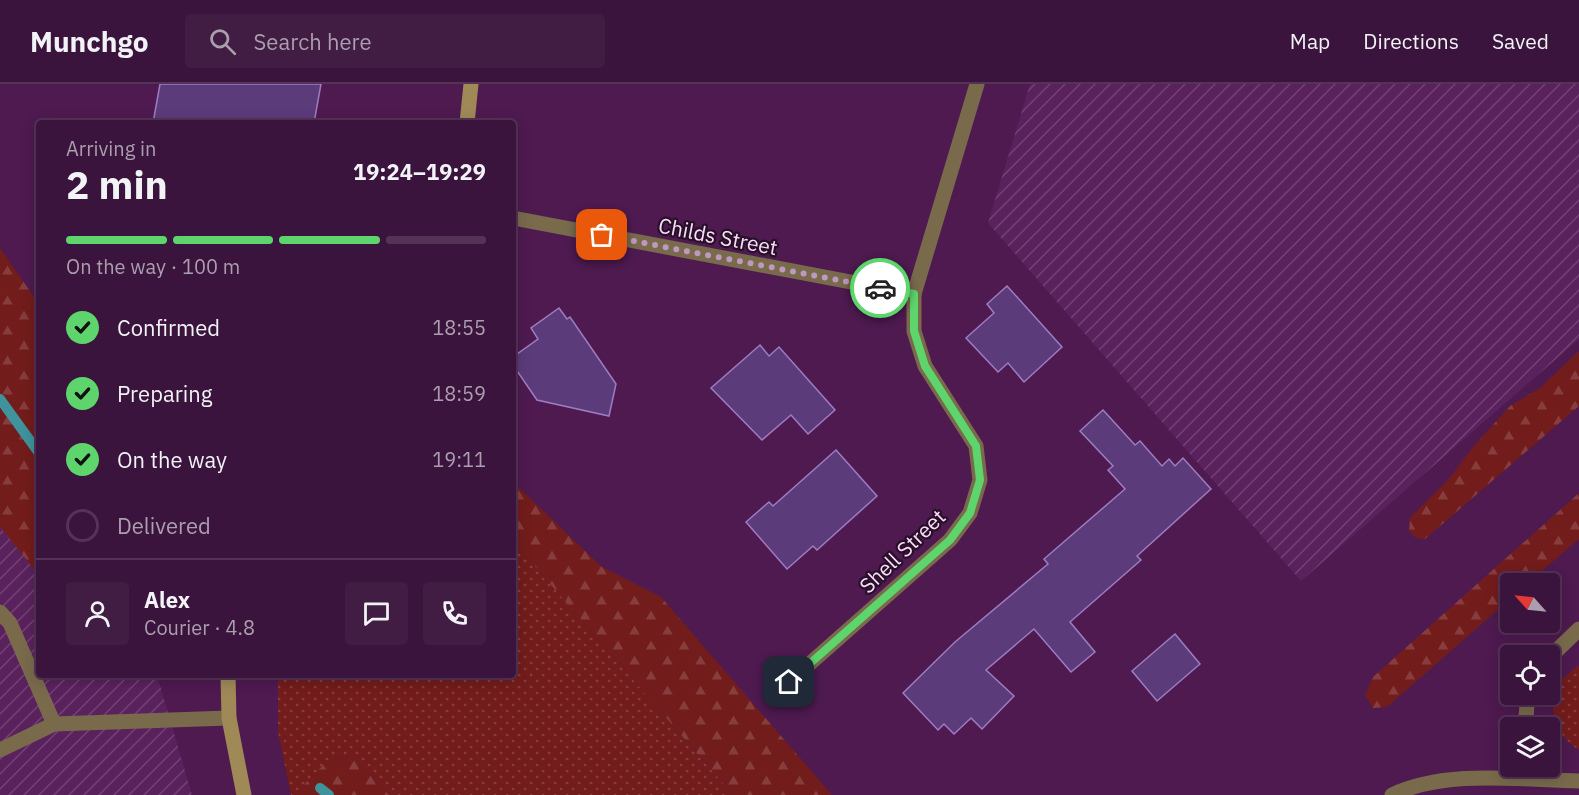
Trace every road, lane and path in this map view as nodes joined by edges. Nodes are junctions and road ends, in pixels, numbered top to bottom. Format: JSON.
{"nodes":[{"id":1,"x":471,"y":84,"type":"edge"},
{"id":2,"x":977,"y":84,"type":"edge"},
{"id":3,"x":467,"y":120,"type":"edge"},
{"id":4,"x":516,"y":219,"type":"edge"},
{"id":5,"x":914,"y":294,"type":"junction"},
{"id":6,"x":0,"y":612,"type":"edge"},
{"id":7,"x":1579,"y":629,"type":"edge"},
{"id":8,"x":1560,"y":647,"type":"edge"},
{"id":9,"x":228,"y":678,"type":"edge"},
{"id":10,"x":789,"y":682,"type":"dead end"},
{"id":11,"x":229,"y":718,"type":"junction"},
{"id":12,"x":54,"y":724,"type":"junction"},
{"id":13,"x":0,"y":750,"type":"edge"},
{"id":14,"x":1500,"y":775,"type":"edge"},
{"id":15,"x":1550,"y":777,"type":"edge"},
{"id":16,"x":1579,"y":781,"type":"edge"},
{"id":17,"x":244,"y":795,"type":"edge"},
{"id":18,"x":1392,"y":795,"type":"edge"}],
"edges":[{"from":1,"to":3,"type":"main road"},
{"from":2,"to":5,"type":"street","name":"Shell Street"},
{"from":4,"to":5,"type":"street","name":"Childs Street"},
{"from":5,"to":10,"type":"street","name":"Shell Street"},
{"from":6,"to":12,"type":"street"},
{"from":7,"to":8,"type":"street"},
{"from":9,"to":11,"type":"main road"},
{"from":11,"to":12,"type":"street"},
{"from":11,"to":17,"type":"main road"},
{"from":12,"to":13,"type":"street"},
{"from":14,"to":18,"type":"street"},
{"from":15,"to":16,"type":"street"}]}
